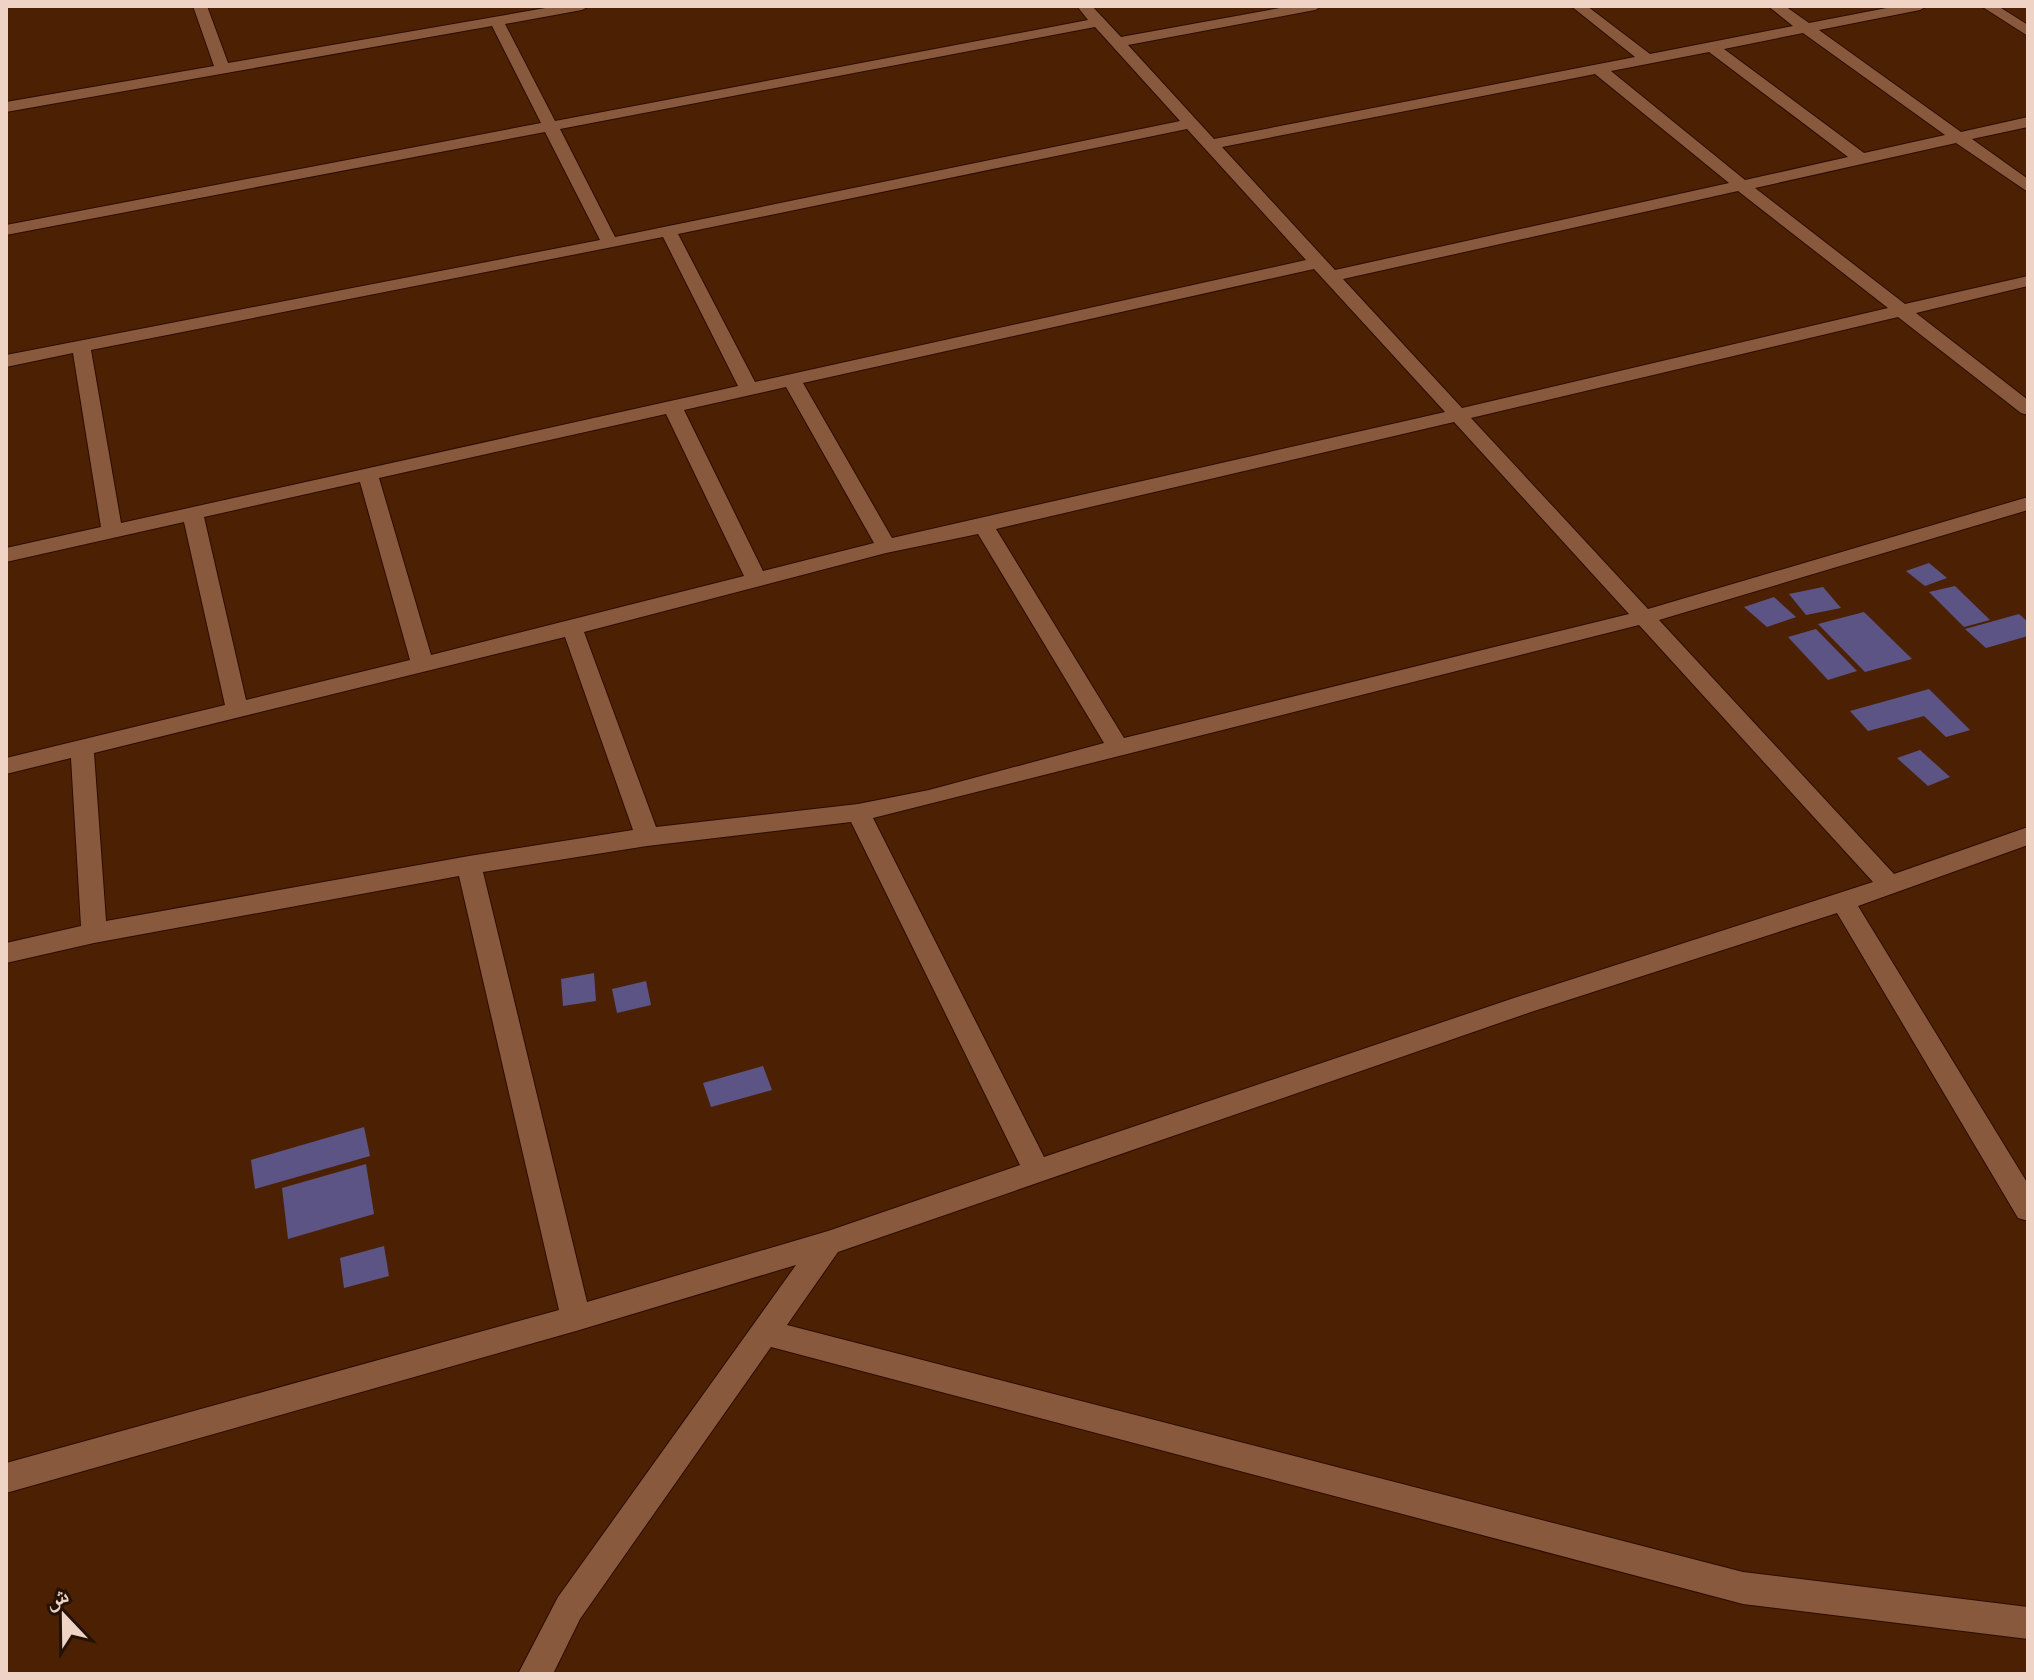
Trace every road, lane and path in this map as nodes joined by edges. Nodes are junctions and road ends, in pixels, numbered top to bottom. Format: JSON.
{"nodes":[{"id":1,"x":200,"y":6,"type":"edge"},
{"id":2,"x":463,"y":6,"type":"edge"},
{"id":3,"x":582,"y":6,"type":"edge"},
{"id":4,"x":1084,"y":6,"type":"edge"},
{"id":5,"x":1315,"y":6,"type":"edge"},
{"id":6,"x":1578,"y":6,"type":"edge"},
{"id":7,"x":1775,"y":6,"type":"edge"},
{"id":8,"x":1920,"y":6,"type":"edge"},
{"id":9,"x":1988,"y":6,"type":"edge"},
{"id":10,"x":497,"y":22,"type":"junction"},
{"id":11,"x":1099,"y":22,"type":"junction"},
{"id":12,"x":473,"y":26,"type":"junction"},
{"id":13,"x":1808,"y":28,"type":"junction"},
{"id":14,"x":2028,"y":31,"type":"edge"},
{"id":15,"x":1119,"y":42,"type":"junction"},
{"id":16,"x":1711,"y":46,"type":"junction"},
{"id":17,"x":1647,"y":59,"type":"junction"},
{"id":18,"x":1599,"y":69,"type":"junction"},
{"id":19,"x":223,"y":70,"type":"junction"},
{"id":20,"x":6,"y":107,"type":"edge"},
{"id":21,"x":2028,"y":122,"type":"edge"},
{"id":22,"x":1193,"y":123,"type":"junction"},
{"id":23,"x":551,"y":126,"type":"junction"},
{"id":24,"x":1959,"y":138,"type":"junction"},
{"id":25,"x":1211,"y":144,"type":"junction"},
{"id":26,"x":1860,"y":158,"type":"junction"},
{"id":27,"x":1742,"y":186,"type":"junction"},
{"id":28,"x":2028,"y":187,"type":"edge"},
{"id":29,"x":6,"y":230,"type":"edge"},
{"id":30,"x":668,"y":231,"type":"junction"},
{"id":31,"x":610,"y":243,"type":"junction"},
{"id":32,"x":1322,"y":270,"type":"junction"},
{"id":33,"x":2028,"y":281,"type":"edge"},
{"id":34,"x":1901,"y":310,"type":"junction"},
{"id":35,"x":81,"y":346,"type":"junction"},
{"id":36,"x":6,"y":361,"type":"edge"},
{"id":37,"x":791,"y":379,"type":"junction"},
{"id":38,"x":749,"y":390,"type":"junction"},
{"id":39,"x":673,"y":408,"type":"junction"},
{"id":40,"x":2028,"y":409,"type":"edge"},
{"id":41,"x":1461,"y":415,"type":"junction"},
{"id":42,"x":368,"y":475,"type":"junction"},
{"id":43,"x":2028,"y":503,"type":"edge"},
{"id":44,"x":193,"y":514,"type":"junction"},
{"id":45,"x":984,"y":526,"type":"junction"},
{"id":46,"x":112,"y":532,"type":"junction"},
{"id":47,"x":886,"y":546,"type":"junction"},
{"id":48,"x":6,"y":555,"type":"edge"},
{"id":49,"x":756,"y":579,"type":"junction"},
{"id":50,"x":1644,"y":617,"type":"junction"},
{"id":51,"x":572,"y":628,"type":"junction"},
{"id":52,"x":422,"y":663,"type":"junction"},
{"id":53,"x":237,"y":709,"type":"junction"},
{"id":54,"x":82,"y":747,"type":"junction"},
{"id":55,"x":1118,"y":747,"type":"junction"},
{"id":56,"x":6,"y":766,"type":"edge"},
{"id":57,"x":858,"y":813,"type":"junction"},
{"id":58,"x":2028,"y":836,"type":"edge"},
{"id":59,"x":647,"y":837,"type":"junction"},
{"id":60,"x":469,"y":865,"type":"junction"},
{"id":61,"x":1889,"y":884,"type":"junction"},
{"id":62,"x":1843,"y":902,"type":"junction"},
{"id":63,"x":94,"y":933,"type":"junction"},
{"id":64,"x":6,"y":953,"type":"edge"},
{"id":65,"x":1037,"y":1172,"type":"junction"},
{"id":66,"x":2028,"y":1209,"type":"edge"},
{"id":67,"x":828,"y":1243,"type":"junction"},
{"id":68,"x":576,"y":1318,"type":"junction"},
{"id":69,"x":765,"y":1332,"type":"junction"},
{"id":70,"x":9,"y":1476,"type":"edge"},
{"id":71,"x":2028,"y":1623,"type":"edge"},
{"id":72,"x":535,"y":1674,"type":"edge"}],
"edges":[{"from":1,"to":19,"type":"street"},
{"from":2,"to":12,"type":"street"},
{"from":3,"to":10,"type":"street"},
{"from":4,"to":11,"type":"street"},
{"from":5,"to":15,"type":"street"},
{"from":6,"to":17,"type":"street"},
{"from":7,"to":13,"type":"street"},
{"from":8,"to":13,"type":"street"},
{"from":9,"to":14,"type":"street"},
{"from":10,"to":12,"type":"street"},
{"from":10,"to":23,"type":"street"},
{"from":11,"to":15,"type":"street"},
{"from":11,"to":23,"type":"street"},
{"from":12,"to":19,"type":"street"},
{"from":13,"to":16,"type":"street"},
{"from":13,"to":24,"type":"street"},
{"from":15,"to":22,"type":"street"},
{"from":16,"to":17,"type":"street"},
{"from":16,"to":26,"type":"street"},
{"from":17,"to":18,"type":"street"},
{"from":18,"to":25,"type":"street"},
{"from":18,"to":27,"type":"street"},
{"from":19,"to":20,"type":"street"},
{"from":21,"to":24,"type":"street"},
{"from":22,"to":25,"type":"street"},
{"from":22,"to":30,"type":"street"},
{"from":23,"to":29,"type":"street"},
{"from":23,"to":31,"type":"street"},
{"from":24,"to":26,"type":"street"},
{"from":24,"to":28,"type":"street"},
{"from":25,"to":32,"type":"street"},
{"from":26,"to":27,"type":"street"},
{"from":27,"to":32,"type":"street"},
{"from":27,"to":34,"type":"street"},
{"from":30,"to":31,"type":"street"},
{"from":30,"to":38,"type":"street"},
{"from":31,"to":35,"type":"street"},
{"from":32,"to":37,"type":"street"},
{"from":32,"to":41,"type":"street"},
{"from":33,"to":34,"type":"street"},
{"from":34,"to":40,"type":"street"},
{"from":34,"to":41,"type":"street"},
{"from":35,"to":36,"type":"street"},
{"from":35,"to":46,"type":"street"},
{"from":37,"to":38,"type":"street"},
{"from":37,"to":47,"type":"street"},
{"from":38,"to":39,"type":"street"},
{"from":39,"to":42,"type":"street"},
{"from":39,"to":49,"type":"street"},
{"from":41,"to":45,"type":"street"},
{"from":41,"to":50,"type":"street"},
{"from":42,"to":44,"type":"street"},
{"from":42,"to":52,"type":"street"},
{"from":43,"to":50,"type":"street"},
{"from":44,"to":46,"type":"street"},
{"from":44,"to":53,"type":"street"},
{"from":45,"to":47,"type":"street"},
{"from":45,"to":55,"type":"street"},
{"from":46,"to":48,"type":"street"},
{"from":47,"to":49,"type":"street"},
{"from":49,"to":51,"type":"street"},
{"from":50,"to":55,"type":"street"},
{"from":50,"to":61,"type":"street"},
{"from":51,"to":52,"type":"street"},
{"from":51,"to":59,"type":"street"},
{"from":52,"to":53,"type":"street"},
{"from":53,"to":54,"type":"street"},
{"from":54,"to":56,"type":"street"},
{"from":54,"to":63,"type":"street"},
{"from":55,"to":57,"type":"street"},
{"from":57,"to":59,"type":"street"},
{"from":57,"to":65,"type":"street"},
{"from":58,"to":61,"type":"street"},
{"from":59,"to":60,"type":"street"},
{"from":60,"to":63,"type":"street"},
{"from":60,"to":68,"type":"street"},
{"from":61,"to":62,"type":"street"},
{"from":62,"to":65,"type":"street"},
{"from":62,"to":66,"type":"street"},
{"from":63,"to":64,"type":"street"},
{"from":65,"to":67,"type":"street"},
{"from":67,"to":68,"type":"street"},
{"from":67,"to":69,"type":"street"},
{"from":68,"to":70,"type":"street"},
{"from":69,"to":71,"type":"street"},
{"from":69,"to":72,"type":"street"}]}
